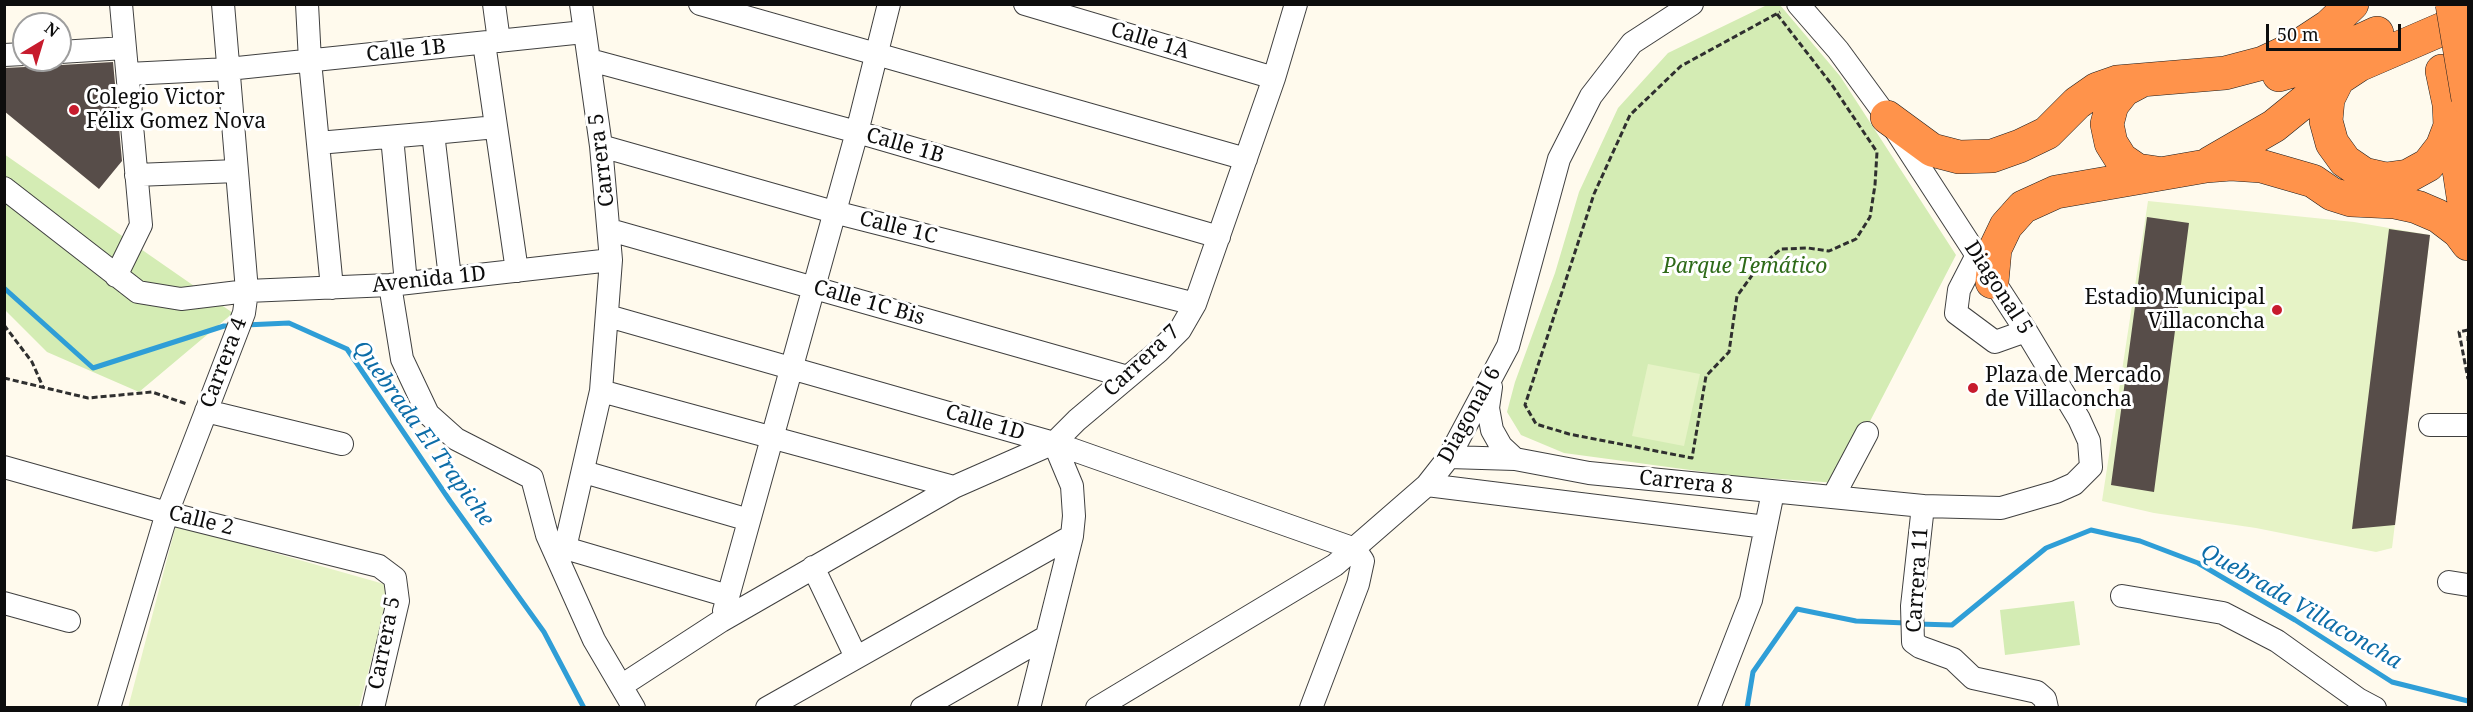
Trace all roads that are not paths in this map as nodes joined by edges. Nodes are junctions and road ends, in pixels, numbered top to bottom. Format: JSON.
{"nodes":[{"id":1,"x":122,"y":4,"type":"edge"},
{"id":2,"x":224,"y":4,"type":"edge"},
{"id":3,"x":307,"y":4,"type":"edge"},
{"id":4,"x":494,"y":4,"type":"edge"},
{"id":5,"x":581,"y":4,"type":"edge"},
{"id":6,"x":700,"y":4,"type":"edge"},
{"id":7,"x":889,"y":4,"type":"edge"},
{"id":8,"x":1025,"y":4,"type":"edge"},
{"id":9,"x":1296,"y":4,"type":"edge"},
{"id":10,"x":1692,"y":4,"type":"edge"},
{"id":11,"x":1798,"y":4,"type":"edge"},
{"id":12,"x":2352,"y":4,"type":"edge"},
{"id":13,"x":2430,"y":4,"type":"edge"},
{"id":14,"x":2442,"y":4,"type":"edge"},
{"id":15,"x":2452,"y":4,"type":"edge"},
{"id":16,"x":2469,"y":18,"type":"edge"},
{"id":17,"x":584,"y":32,"type":"junction"},
{"id":18,"x":492,"y":42,"type":"junction"},
{"id":19,"x":125,"y":48,"type":"junction"},
{"id":20,"x":72,"y":51,"type":"edge"},
{"id":21,"x":878,"y":53,"type":"junction"},
{"id":22,"x":590,"y":60,"type":"junction"},
{"id":23,"x":310,"y":61,"type":"junction"},
{"id":24,"x":228,"y":69,"type":"junction"},
{"id":25,"x":128,"y":74,"type":"junction"},
{"id":26,"x":2187,"y":77,"type":"junction"},
{"id":27,"x":1274,"y":78,"type":"junction"},
{"id":28,"x":2338,"y":79,"type":"junction"},
{"id":29,"x":2140,"y":81,"type":"junction"},
{"id":30,"x":2459,"y":101,"type":"edge"},
{"id":31,"x":1887,"y":117,"type":"junction"},
{"id":32,"x":496,"y":127,"type":"junction"},
{"id":33,"x":857,"y":132,"type":"junction"},
{"id":34,"x":433,"y":133,"type":"junction"},
{"id":35,"x":392,"y":137,"type":"junction"},
{"id":36,"x":318,"y":143,"type":"junction"},
{"id":37,"x":601,"y":146,"type":"junction"},
{"id":38,"x":1246,"y":159,"type":"junction"},
{"id":39,"x":2206,"y":166,"type":"junction"},
{"id":40,"x":237,"y":171,"type":"junction"},
{"id":41,"x":2157,"y":173,"type":"junction"},
{"id":42,"x":136,"y":175,"type":"junction"},
{"id":43,"x":4,"y":188,"type":"edge"},
{"id":44,"x":834,"y":212,"type":"junction"},
{"id":45,"x":2469,"y":229,"type":"edge"},
{"id":46,"x":610,"y":230,"type":"junction"},
{"id":47,"x":1218,"y":237,"type":"junction"},
{"id":48,"x":2469,"y":244,"type":"edge"},
{"id":49,"x":611,"y":260,"type":"junction"},
{"id":50,"x":1984,"y":268,"type":"junction"},
{"id":51,"x":517,"y":271,"type":"junction"},
{"id":52,"x":116,"y":276,"type":"junction"},
{"id":53,"x":450,"y":278,"type":"junction"},
{"id":54,"x":398,"y":284,"type":"junction"},
{"id":55,"x":813,"y":287,"type":"junction"},
{"id":56,"x":332,"y":288,"type":"junction"},
{"id":57,"x":246,"y":302,"type":"junction"},
{"id":58,"x":1195,"y":304,"type":"junction"},
{"id":59,"x":608,"y":316,"type":"junction"},
{"id":60,"x":2026,"y":331,"type":"junction"},
{"id":61,"x":791,"y":367,"type":"junction"},
{"id":62,"x":1494,"y":374,"type":"junction"},
{"id":63,"x":1128,"y":377,"type":"junction"},
{"id":64,"x":601,"y":392,"type":"junction"},
{"id":65,"x":206,"y":411,"type":"junction"},
{"id":66,"x":2430,"y":425,"type":"dead end"},
{"id":67,"x":2469,"y":425,"type":"edge"},
{"id":68,"x":1867,"y":433,"type":"dead end"},
{"id":69,"x":771,"y":440,"type":"junction"},
{"id":70,"x":1054,"y":443,"type":"junction"},
{"id":71,"x":342,"y":444,"type":"dead end"},
{"id":72,"x":1449,"y":457,"type":"junction"},
{"id":73,"x":1515,"y":459,"type":"junction"},
{"id":74,"x":4,"y":467,"type":"edge"},
{"id":75,"x":584,"y":472,"type":"junction"},
{"id":76,"x":1427,"y":485,"type":"junction"},
{"id":77,"x":954,"y":487,"type":"junction"},
{"id":78,"x":1773,"y":492,"type":"junction"},
{"id":79,"x":1833,"y":497,"type":"junction"},
{"id":80,"x":1923,"y":506,"type":"junction"},
{"id":81,"x":167,"y":513,"type":"junction"},
{"id":82,"x":749,"y":520,"type":"junction"},
{"id":83,"x":1766,"y":527,"type":"junction"},
{"id":84,"x":1072,"y":536,"type":"junction"},
{"id":85,"x":1355,"y":549,"type":"junction"},
{"id":86,"x":813,"y":567,"type":"junction"},
{"id":87,"x":395,"y":578,"type":"joint"},
{"id":88,"x":2122,"y":596,"type":"dead end"},
{"id":89,"x":728,"y":597,"type":"junction"},
{"id":90,"x":4,"y":603,"type":"edge"},
{"id":91,"x":69,"y":621,"type":"dead end"},
{"id":92,"x":721,"y":621,"type":"junction"},
{"id":93,"x":1046,"y":638,"type":"junction"},
{"id":94,"x":856,"y":657,"type":"junction"},
{"id":95,"x":621,"y":686,"type":"junction"},
{"id":96,"x":109,"y":708,"type":"edge"},
{"id":97,"x":373,"y":708,"type":"edge"},
{"id":98,"x":634,"y":708,"type":"edge"},
{"id":99,"x":766,"y":708,"type":"edge"},
{"id":100,"x":922,"y":708,"type":"edge"},
{"id":101,"x":1029,"y":708,"type":"edge"},
{"id":102,"x":1097,"y":708,"type":"edge"},
{"id":103,"x":1311,"y":708,"type":"edge"},
{"id":104,"x":1710,"y":708,"type":"edge"},
{"id":105,"x":2047,"y":708,"type":"edge"},
{"id":106,"x":2375,"y":708,"type":"edge"}],
"edges":[{"from":1,"to":19,"type":"street"},
{"from":2,"to":24,"type":"street","name":"Carrera 4"},
{"from":3,"to":23,"type":"street"},
{"from":4,"to":18,"type":"street"},
{"from":5,"to":17,"type":"street","name":"Carrera 5"},
{"from":6,"to":21,"type":"street"},
{"from":7,"to":21,"type":"street"},
{"from":8,"to":27,"type":"street","name":"Calle 1A"},
{"from":9,"to":27,"type":"street","name":"Carrera 7"},
{"from":10,"to":62,"type":"street","name":"Diagonal 6"},
{"from":11,"to":31,"type":"street","name":"Diagonal 5"},
{"from":12,"to":26,"type":"highway"},
{"from":13,"to":30,"type":"highway"},
{"from":14,"to":26,"type":"highway"},
{"from":15,"to":30,"type":"highway","bridge":true},
{"from":16,"to":28,"type":"highway"},
{"from":17,"to":18,"type":"street","name":"Calle 1B"},
{"from":17,"to":22,"type":"street","name":"Carrera 5"},
{"from":18,"to":23,"type":"street","name":"Calle 1B"},
{"from":18,"to":32,"type":"street"},
{"from":19,"to":20,"type":"street"},
{"from":19,"to":25,"type":"street"},
{"from":21,"to":33,"type":"street"},
{"from":21,"to":38,"type":"street"},
{"from":22,"to":33,"type":"street","name":"Calle 1B"},
{"from":22,"to":37,"type":"street","name":"Carrera 5"},
{"from":23,"to":24,"type":"street","name":"Calle 1B"},
{"from":23,"to":36,"type":"street"},
{"from":24,"to":25,"type":"street","name":"Calle 1B"},
{"from":24,"to":40,"type":"street","name":"Carrera 4"},
{"from":25,"to":42,"type":"street"},
{"from":26,"to":29,"type":"highway"},
{"from":27,"to":38,"type":"street","name":"Carrera 7"},
{"from":28,"to":30,"type":"highway"},
{"from":28,"to":39,"type":"highway"},
{"from":29,"to":31,"type":"highway"},
{"from":29,"to":41,"type":"highway"},
{"from":30,"to":45,"type":"highway"},
{"from":31,"to":50,"type":"street","name":"Diagonal 5"},
{"from":32,"to":34,"type":"street"},
{"from":32,"to":51,"type":"street"},
{"from":33,"to":44,"type":"street"},
{"from":33,"to":47,"type":"street","name":"Calle 1B"},
{"from":34,"to":35,"type":"street"},
{"from":34,"to":53,"type":"street"},
{"from":35,"to":36,"type":"street"},
{"from":35,"to":54,"type":"street"},
{"from":36,"to":56,"type":"street"},
{"from":37,"to":44,"type":"street","name":"Calle 1C"},
{"from":37,"to":46,"type":"street","name":"Carrera 5"},
{"from":38,"to":47,"type":"street","name":"Carrera 7"},
{"from":39,"to":41,"type":"highway"},
{"from":39,"to":48,"type":"highway"},
{"from":40,"to":42,"type":"street"},
{"from":40,"to":57,"type":"street","name":"Carrera 4"},
{"from":41,"to":50,"type":"highway"},
{"from":42,"to":52,"type":"street"},
{"from":43,"to":52,"type":"street","name":"Avenida 1D"},
{"from":44,"to":55,"type":"street"},
{"from":44,"to":58,"type":"street","name":"Calle 1C"},
{"from":46,"to":49,"type":"street","name":"Carrera 5"},
{"from":46,"to":55,"type":"street","name":"Calle 1C Bis"},
{"from":47,"to":58,"type":"street","name":"Carrera 7"},
{"from":49,"to":51,"type":"street","name":"Avenida 1D"},
{"from":49,"to":59,"type":"street","name":"Carrera 5"},
{"from":50,"to":60,"type":"street","name":"Diagonal 5"},
{"from":50,"to":60,"type":"street"},
{"from":51,"to":53,"type":"street","name":"Avenida 1D"},
{"from":52,"to":57,"type":"street","name":"Avenida 1D"},
{"from":53,"to":54,"type":"street","name":"Avenida 1D"},
{"from":54,"to":56,"type":"street","name":"Avenida 1D"},
{"from":54,"to":95,"type":"street"},
{"from":55,"to":61,"type":"street"},
{"from":55,"to":63,"type":"street","name":"Calle 1C Bis"},
{"from":56,"to":57,"type":"street","name":"Avenida 1D"},
{"from":57,"to":65,"type":"street","name":"Carrera 4"},
{"from":58,"to":63,"type":"street","name":"Carrera 7"},
{"from":59,"to":61,"type":"street","name":"Calle 1D"},
{"from":59,"to":64,"type":"street","name":"Carrera 5"},
{"from":60,"to":80,"type":"street","name":"Diagonal 5"},
{"from":61,"to":69,"type":"street"},
{"from":61,"to":70,"type":"street","name":"Calle 1D"},
{"from":62,"to":72,"type":"street","name":"Diagonal 6"},
{"from":62,"to":73,"type":"street"},
{"from":63,"to":70,"type":"street","name":"Carrera 7"},
{"from":64,"to":69,"type":"street"},
{"from":64,"to":75,"type":"street","name":"Carrera 5"},
{"from":65,"to":71,"type":"street"},
{"from":65,"to":81,"type":"street","name":"Carrera 4"},
{"from":66,"to":67,"type":"street"},
{"from":68,"to":79,"type":"street"},
{"from":69,"to":77,"type":"street"},
{"from":69,"to":82,"type":"street"},
{"from":70,"to":77,"type":"street"},
{"from":70,"to":84,"type":"street"},
{"from":70,"to":85,"type":"street","name":"Calle 1D"},
{"from":72,"to":73,"type":"street","name":"Carrera 8"},
{"from":72,"to":76,"type":"street","name":"Diagonal 6"},
{"from":73,"to":78,"type":"street","name":"Carrera 8"},
{"from":74,"to":81,"type":"street","name":"Calle 2"},
{"from":75,"to":82,"type":"street"},
{"from":75,"to":89,"type":"street","name":"Carrera 5"},
{"from":76,"to":83,"type":"street"},
{"from":76,"to":85,"type":"street","name":"Diagonal 6"},
{"from":77,"to":86,"type":"street"},
{"from":78,"to":79,"type":"street","name":"Carrera 8"},
{"from":78,"to":83,"type":"street"},
{"from":79,"to":80,"type":"street","name":"Carrera 8"},
{"from":80,"to":105,"type":"street","name":"Carrera 11"},
{"from":81,"to":87,"type":"street","name":"Calle 2"},
{"from":81,"to":96,"type":"street","name":"Carrera 4"},
{"from":82,"to":89,"type":"street"},
{"from":83,"to":104,"type":"street"},
{"from":84,"to":93,"type":"street"},
{"from":84,"to":94,"type":"street"},
{"from":85,"to":102,"type":"street","name":"Diagonal 6"},
{"from":85,"to":103,"type":"street"},
{"from":86,"to":92,"type":"street"},
{"from":86,"to":94,"type":"street"},
{"from":87,"to":97,"type":"street","name":"Carrera 5"},
{"from":88,"to":106,"type":"street"},
{"from":89,"to":92,"type":"street"},
{"from":90,"to":91,"type":"street"},
{"from":92,"to":95,"type":"street"},
{"from":93,"to":100,"type":"street"},
{"from":93,"to":101,"type":"street"},
{"from":94,"to":99,"type":"street"},
{"from":95,"to":98,"type":"street"}]}
